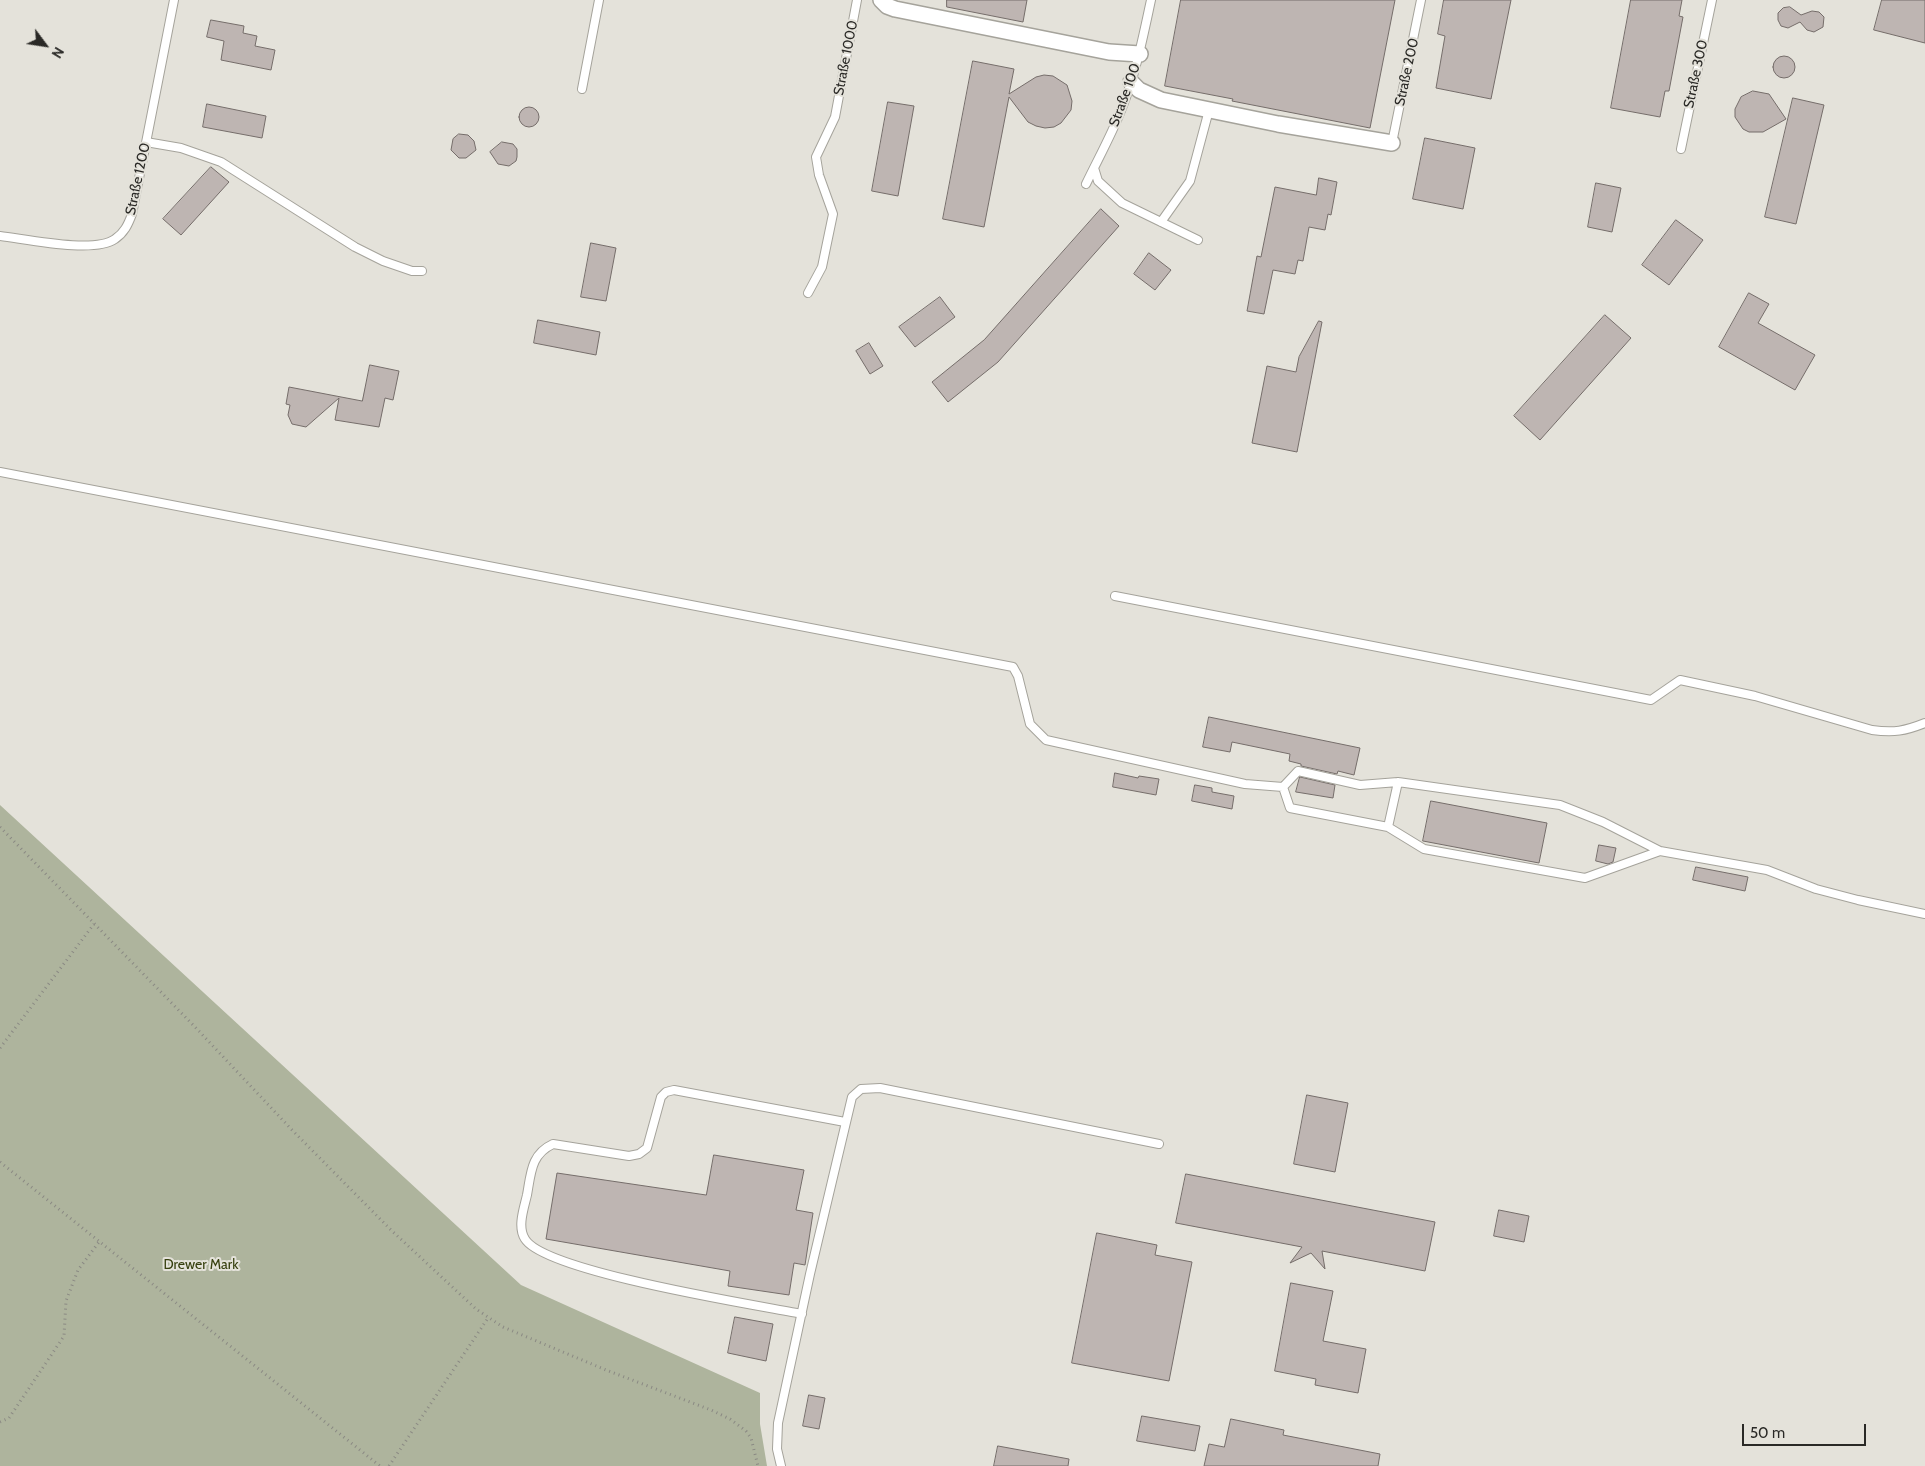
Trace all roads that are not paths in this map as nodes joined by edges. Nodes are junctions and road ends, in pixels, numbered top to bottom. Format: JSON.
{"nodes":[{"id":1,"x":174,"y":0,"type":"edge"},
{"id":2,"x":600,"y":0,"type":"edge"},
{"id":3,"x":857,"y":0,"type":"edge"},
{"id":4,"x":881,"y":0,"type":"edge"},
{"id":5,"x":1151,"y":0,"type":"edge"},
{"id":6,"x":1421,"y":0,"type":"edge"},
{"id":7,"x":1712,"y":0,"type":"edge"},
{"id":8,"x":1140,"y":54,"type":"junction"},
{"id":9,"x":1131,"y":82,"type":"junction"},
{"id":10,"x":582,"y":89,"type":"dead end"},
{"id":11,"x":1209,"y":110,"type":"junction"},
{"id":12,"x":146,"y":142,"type":"junction"},
{"id":13,"x":1392,"y":144,"type":"joint"},
{"id":14,"x":1681,"y":149,"type":"dead end"},
{"id":15,"x":1094,"y":168,"type":"junction"},
{"id":16,"x":1086,"y":184,"type":"dead end"},
{"id":17,"x":1161,"y":222,"type":"junction"},
{"id":18,"x":0,"y":236,"type":"edge"},
{"id":19,"x":1198,"y":240,"type":"dead end"},
{"id":20,"x":422,"y":271,"type":"dead end"},
{"id":21,"x":808,"y":293,"type":"dead end"},
{"id":22,"x":0,"y":472,"type":"edge"},
{"id":23,"x":1115,"y":596,"type":"dead end"},
{"id":24,"x":1925,"y":723,"type":"edge"},
{"id":25,"x":1398,"y":782,"type":"junction"},
{"id":26,"x":1283,"y":787,"type":"junction"},
{"id":27,"x":1388,"y":827,"type":"junction"},
{"id":28,"x":1660,"y":851,"type":"junction"},
{"id":29,"x":1925,"y":914,"type":"edge"},
{"id":30,"x":845,"y":1122,"type":"junction"},
{"id":31,"x":1160,"y":1144,"type":"dead end"},
{"id":32,"x":802,"y":1314,"type":"junction"},
{"id":33,"x":781,"y":1466,"type":"edge"}],
"edges":[{"from":1,"to":12,"type":"lane","name":"Straße 1200"},
{"from":2,"to":10,"type":"lane"},
{"from":3,"to":21,"type":"lane","name":"Straße 1000"},
{"from":4,"to":8,"type":"street"},
{"from":5,"to":8,"type":"lane","name":"Straße 100"},
{"from":6,"to":13,"type":"lane","name":"Straße 200"},
{"from":7,"to":14,"type":"lane","name":"Straße 300"},
{"from":8,"to":9,"type":"lane","name":"Straße 100"},
{"from":9,"to":11,"type":"street"},
{"from":9,"to":15,"type":"lane","name":"Straße 100"},
{"from":11,"to":13,"type":"street"},
{"from":11,"to":17,"type":"lane"},
{"from":12,"to":18,"type":"lane","name":"Straße 1200"},
{"from":12,"to":20,"type":"lane"},
{"from":15,"to":16,"type":"lane","name":"Straße 100"},
{"from":15,"to":17,"type":"lane"},
{"from":17,"to":19,"type":"lane"},
{"from":22,"to":26,"type":"lane"},
{"from":23,"to":24,"type":"lane"},
{"from":25,"to":26,"type":"lane"},
{"from":25,"to":27,"type":"lane"},
{"from":25,"to":28,"type":"lane"},
{"from":26,"to":27,"type":"lane"},
{"from":27,"to":28,"type":"lane"},
{"from":28,"to":29,"type":"lane"},
{"from":30,"to":31,"type":"lane"},
{"from":30,"to":32,"type":"lane"},
{"from":30,"to":32,"type":"lane"},
{"from":32,"to":33,"type":"lane"}]}
